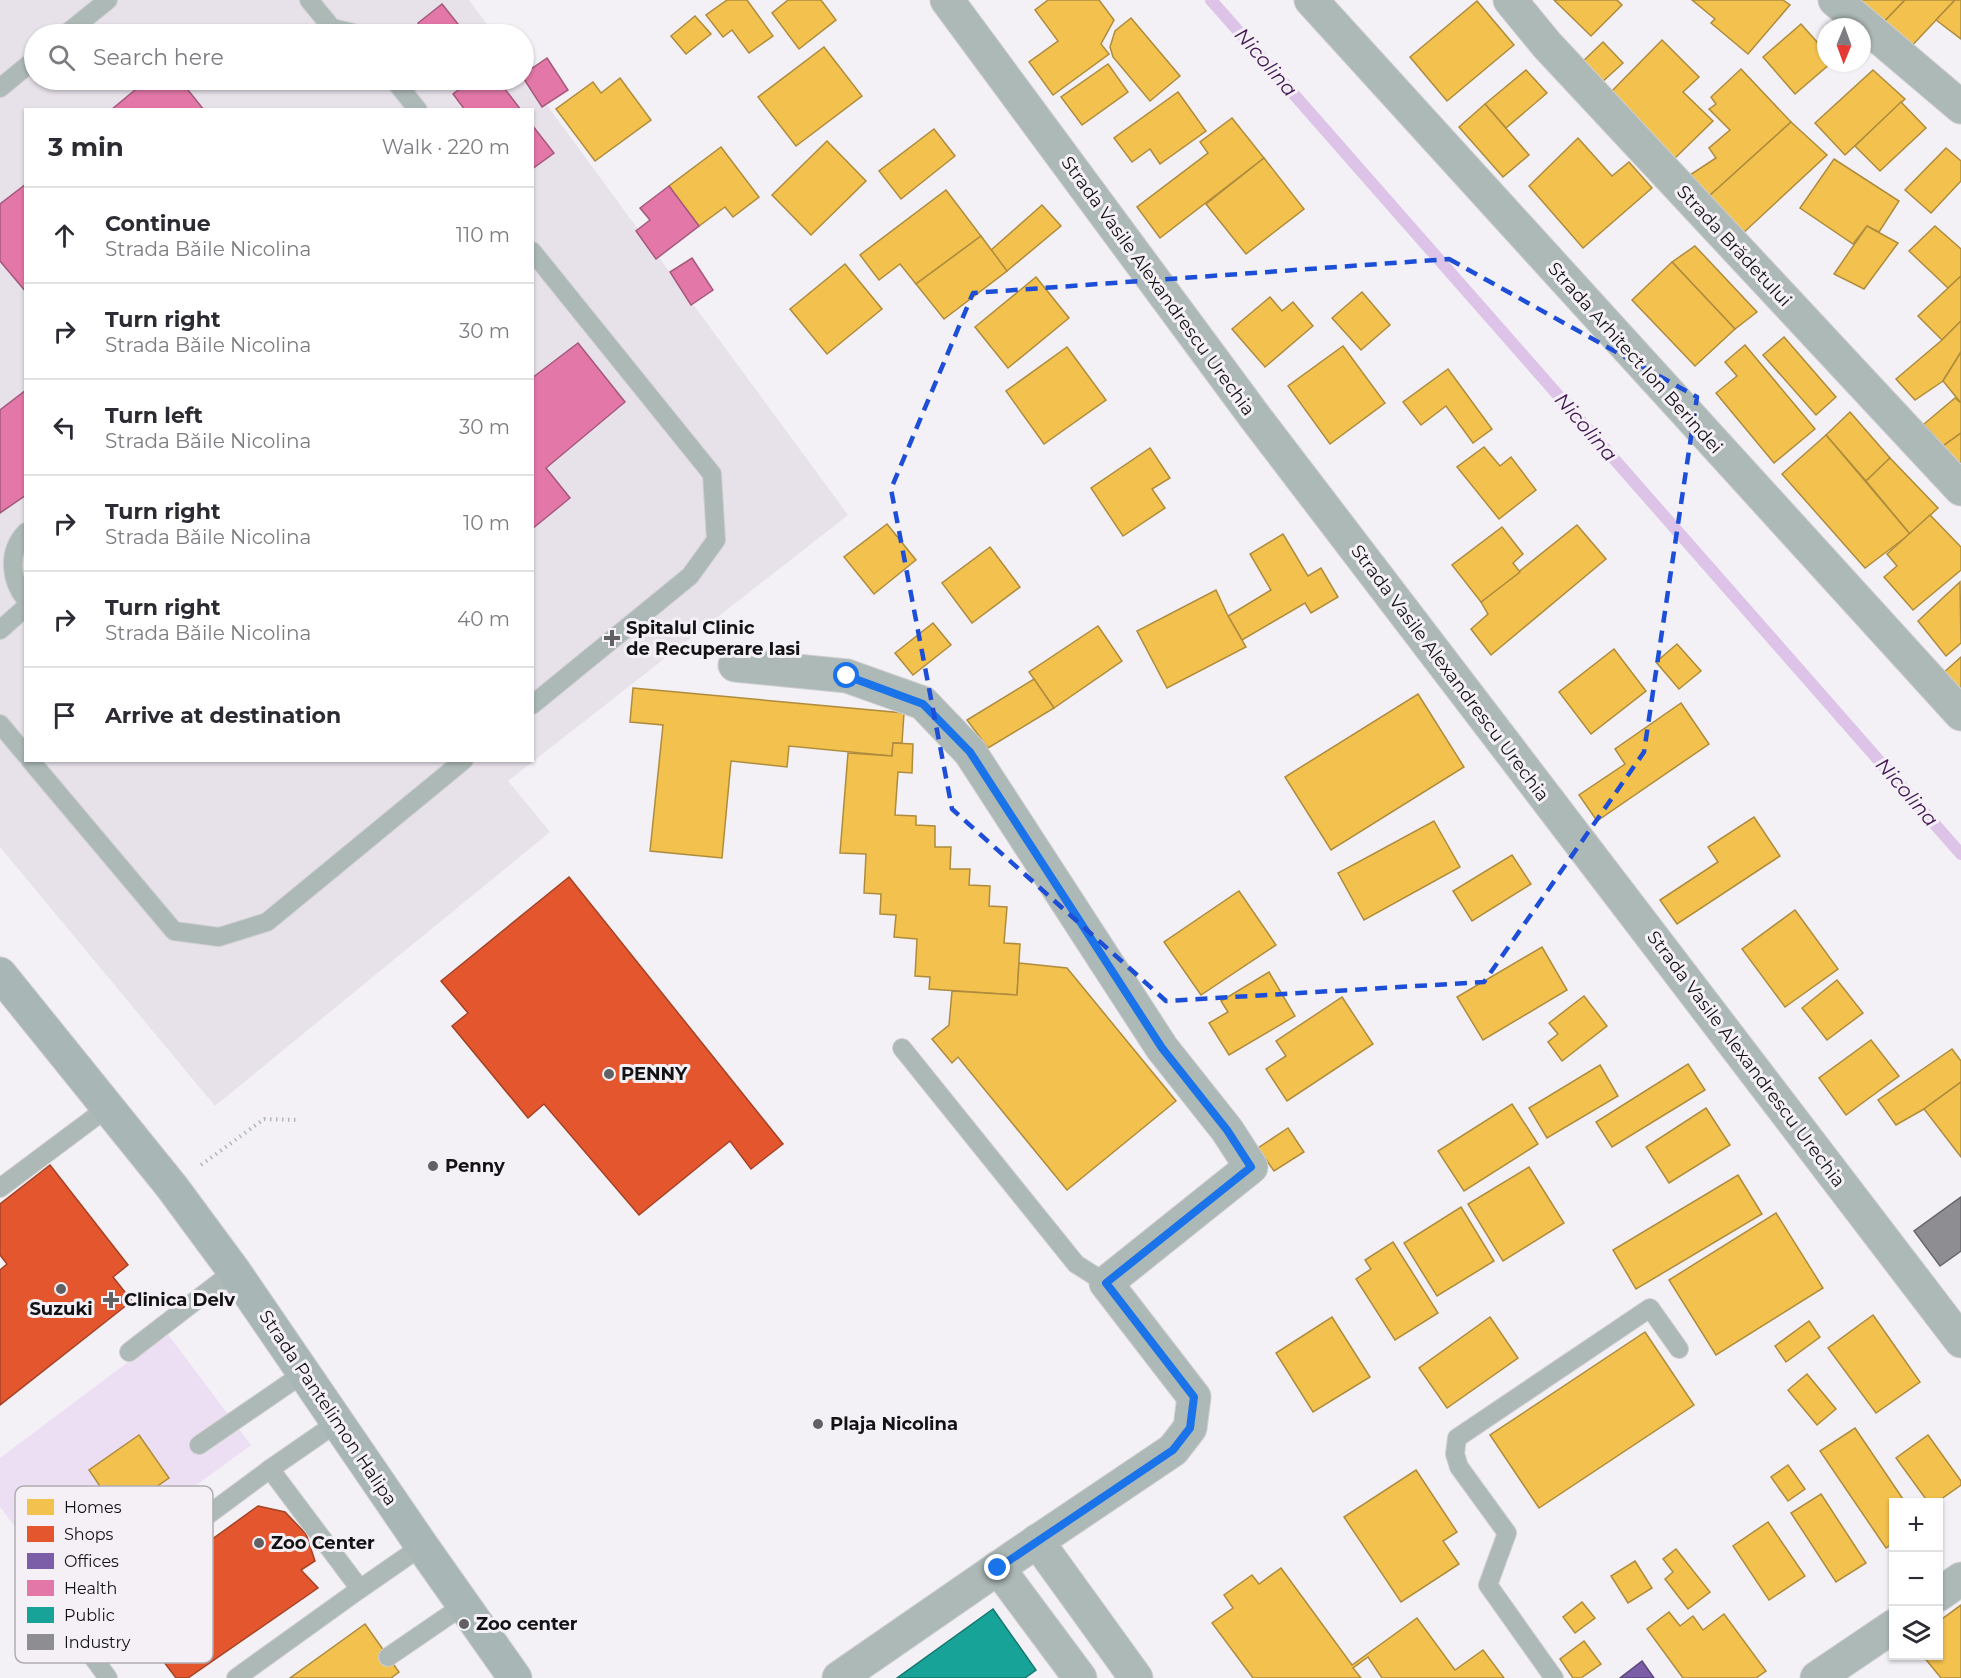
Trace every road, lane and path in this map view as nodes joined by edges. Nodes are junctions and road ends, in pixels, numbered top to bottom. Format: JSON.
{"nodes":[{"id":1,"x":108,"y":0,"type":"edge"},
{"id":2,"x":309,"y":0,"type":"edge"},
{"id":3,"x":947,"y":0,"type":"edge"},
{"id":4,"x":1311,"y":0,"type":"edge"},
{"id":5,"x":1510,"y":0,"type":"edge"},
{"id":6,"x":1835,"y":0,"type":"edge"},
{"id":7,"x":78,"y":24,"type":"edge"},
{"id":8,"x":329,"y":24,"type":"edge"},
{"id":9,"x":24,"y":68,"type":"edge"},
{"id":10,"x":0,"y":88,"type":"edge"},
{"id":11,"x":402,"y":90,"type":"edge"},
{"id":12,"x":1961,"y":107,"type":"edge"},
{"id":13,"x":416,"y":108,"type":"edge"},
{"id":14,"x":534,"y":253,"type":"edge"},
{"id":15,"x":1961,"y":489,"type":"edge"},
{"id":16,"x":24,"y":534,"type":"edge"},
{"id":17,"x":24,"y":598,"type":"edge"},
{"id":18,"x":24,"y":609,"type":"edge"},
{"id":19,"x":0,"y":630,"type":"edge"},
{"id":20,"x":735,"y":665,"type":"dead end"},
{"id":21,"x":534,"y":703,"type":"edge"},
{"id":22,"x":1961,"y":714,"type":"edge"},
{"id":23,"x":0,"y":724,"type":"edge"},
{"id":24,"x":24,"y":753,"type":"edge"},
{"id":25,"x":32,"y":762,"type":"edge"},
{"id":26,"x":462,"y":762,"type":"edge"},
{"id":27,"x":0,"y":974,"type":"edge"},
{"id":28,"x":902,"y":1048,"type":"dead end"},
{"id":29,"x":107,"y":1108,"type":"junction"},
{"id":30,"x":299,"y":1120,"type":"dead end"},
{"id":31,"x":172,"y":1187,"type":"junction"},
{"id":32,"x":0,"y":1188,"type":"edge"},
{"id":33,"x":234,"y":1271,"type":"junction"},
{"id":34,"x":1106,"y":1283,"type":"junction"},
{"id":35,"x":1961,"y":1341,"type":"edge"},
{"id":36,"x":1679,"y":1349,"type":"dead end"},
{"id":37,"x":129,"y":1352,"type":"dead end"},
{"id":38,"x":304,"y":1373,"type":"junction"},
{"id":39,"x":338,"y":1422,"type":"junction"},
{"id":40,"x":199,"y":1445,"type":"dead end"},
{"id":41,"x":270,"y":1469,"type":"junction"},
{"id":42,"x":213,"y":1511,"type":"edge"},
{"id":43,"x":1037,"y":1541,"type":"junction"},
{"id":44,"x":422,"y":1546,"type":"junction"},
{"id":45,"x":998,"y":1568,"type":"junction"},
{"id":46,"x":1961,"y":1579,"type":"edge"},
{"id":47,"x":360,"y":1588,"type":"junction"},
{"id":48,"x":1943,"y":1592,"type":"edge"},
{"id":49,"x":464,"y":1605,"type":"junction"},
{"id":50,"x":1889,"y":1629,"type":"edge"},
{"id":51,"x":388,"y":1657,"type":"dead end"},
{"id":52,"x":97,"y":1663,"type":"edge"},
{"id":53,"x":108,"y":1678,"type":"edge"},
{"id":54,"x":237,"y":1678,"type":"edge"},
{"id":55,"x":515,"y":1678,"type":"edge"},
{"id":56,"x":838,"y":1678,"type":"edge"},
{"id":57,"x":1080,"y":1678,"type":"edge"},
{"id":58,"x":1136,"y":1678,"type":"edge"},
{"id":59,"x":1554,"y":1678,"type":"edge"},
{"id":60,"x":1817,"y":1678,"type":"edge"}],
"edges":[{"from":1,"to":7,"type":"lane"},
{"from":2,"to":8,"type":"lane"},
{"from":3,"to":35,"type":"street","name":"Strada Vasile Alexandrescu Urechia"},
{"from":4,"to":22,"type":"street","name":"Strada Arhitect Ion Berindei"},
{"from":5,"to":15,"type":"street","name":"Strada Brădetului"},
{"from":6,"to":12,"type":"street"},
{"from":9,"to":10,"type":"lane"},
{"from":11,"to":13,"type":"lane"},
{"from":14,"to":21,"type":"lane"},
{"from":16,"to":17,"type":"lane"},
{"from":18,"to":19,"type":"lane"},
{"from":20,"to":34,"type":"street"},
{"from":23,"to":24,"type":"lane"},
{"from":25,"to":26,"type":"lane"},
{"from":27,"to":29,"type":"street","name":"Strada Pantelimon Halipa"},
{"from":28,"to":34,"type":"lane"},
{"from":29,"to":31,"type":"street","name":"Strada Pantelimon Halipa"},
{"from":29,"to":32,"type":"lane"},
{"from":30,"to":31,"type":"path"},
{"from":31,"to":33,"type":"street","name":"Strada Pantelimon Halipa"},
{"from":33,"to":37,"type":"lane"},
{"from":33,"to":38,"type":"street","name":"Strada Pantelimon Halipa"},
{"from":34,"to":43,"type":"street"},
{"from":36,"to":59,"type":"lane"},
{"from":38,"to":39,"type":"street","name":"Strada Pantelimon Halipa"},
{"from":38,"to":40,"type":"lane"},
{"from":39,"to":41,"type":"lane"},
{"from":39,"to":44,"type":"street","name":"Strada Pantelimon Halipa"},
{"from":41,"to":42,"type":"lane"},
{"from":41,"to":47,"type":"lane"},
{"from":43,"to":45,"type":"street"},
{"from":43,"to":58,"type":"street"},
{"from":44,"to":47,"type":"lane"},
{"from":44,"to":49,"type":"street","name":"Strada Pantelimon Halipa"},
{"from":45,"to":56,"type":"street"},
{"from":45,"to":57,"type":"street"},
{"from":46,"to":48,"type":"street"},
{"from":47,"to":54,"type":"lane"},
{"from":49,"to":51,"type":"lane"},
{"from":49,"to":55,"type":"street","name":"Strada Pantelimon Halipa"},
{"from":50,"to":60,"type":"street"},
{"from":52,"to":53,"type":"lane"}]}
